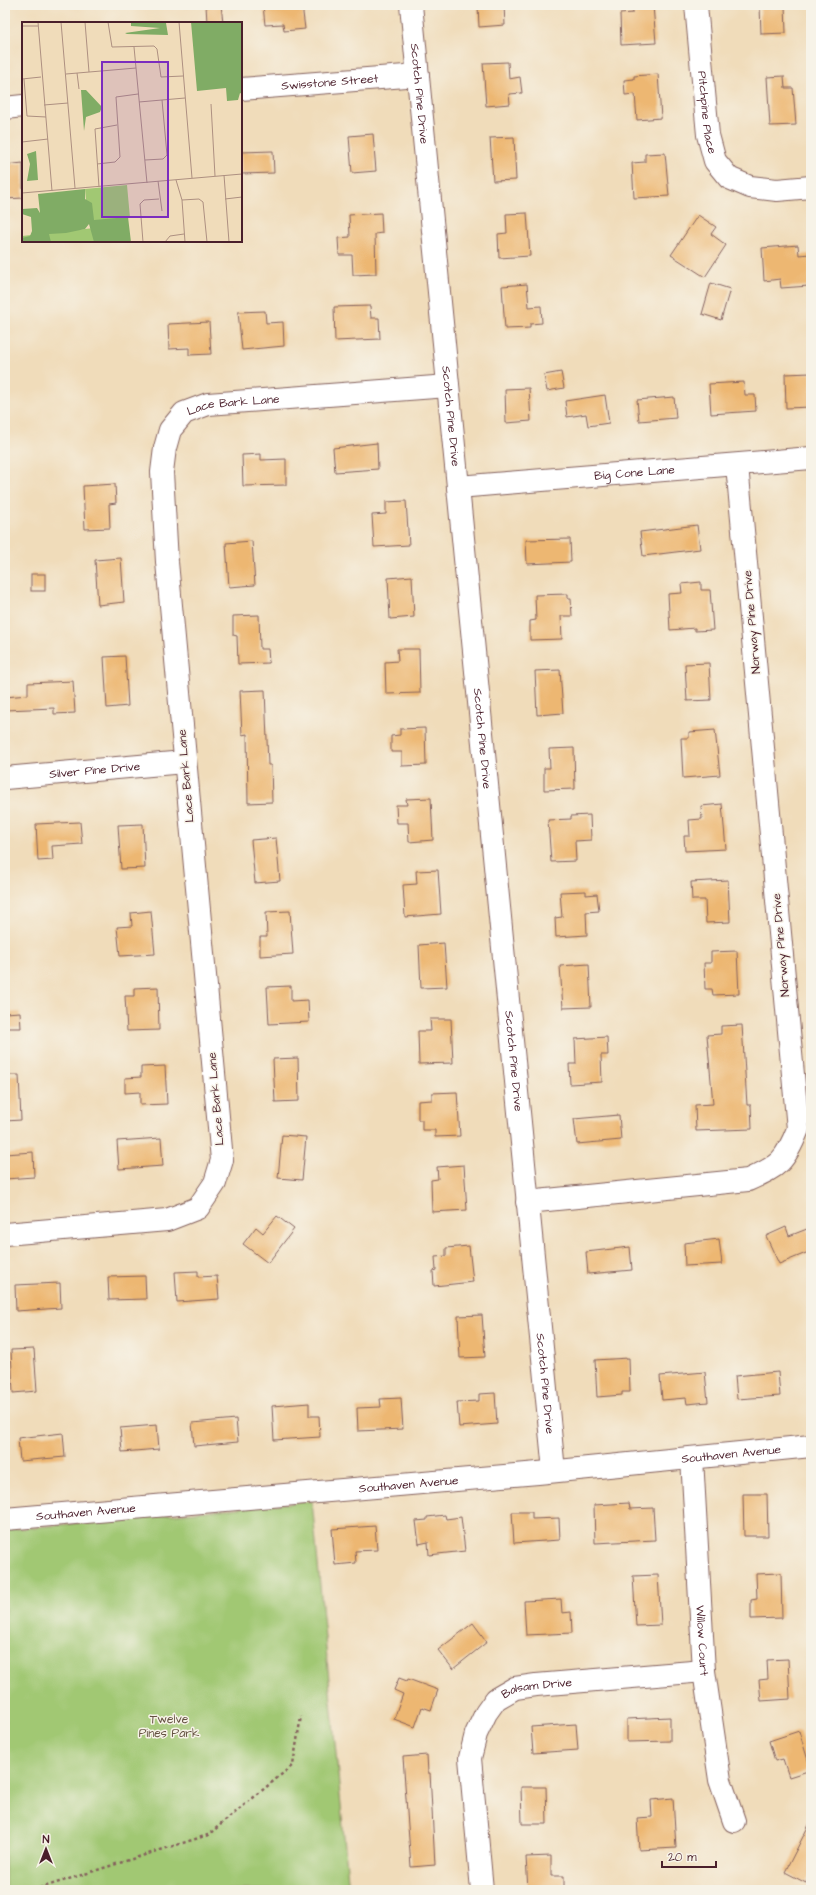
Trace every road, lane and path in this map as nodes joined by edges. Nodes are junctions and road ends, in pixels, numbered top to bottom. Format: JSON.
{"nodes":[{"id":1,"x":411,"y":5,"type":"edge"},
{"id":2,"x":696,"y":5,"type":"edge"},
{"id":3,"x":418,"y":75,"type":"junction"},
{"id":4,"x":242,"y":89,"type":"edge"},
{"id":5,"x":22,"y":106,"type":"edge"},
{"id":6,"x":5,"y":108,"type":"edge"},
{"id":7,"x":811,"y":187,"type":"edge"},
{"id":8,"x":448,"y":386,"type":"junction"},
{"id":9,"x":811,"y":458,"type":"edge"},
{"id":10,"x":737,"y":465,"type":"junction"},
{"id":11,"x":458,"y":487,"type":"junction"},
{"id":12,"x":184,"y":762,"type":"junction"},
{"id":13,"x":5,"y":778,"type":"edge"},
{"id":14,"x":527,"y":1202,"type":"junction"},
{"id":15,"x":5,"y":1234,"type":"edge"},
{"id":16,"x":811,"y":1446,"type":"edge"},
{"id":17,"x":692,"y":1458,"type":"junction"},
{"id":18,"x":554,"y":1471,"type":"junction"},
{"id":19,"x":5,"y":1519,"type":"edge"},
{"id":20,"x":704,"y":1671,"type":"junction"},
{"id":21,"x":301,"y":1716,"type":"dead end"},
{"id":22,"x":734,"y":1821,"type":"dead end"},
{"id":23,"x":34,"y":1890,"type":"edge"},
{"id":24,"x":482,"y":1890,"type":"edge"}],
"edges":[{"from":1,"to":3,"type":"street","name":"Scotch Pine Drive"},
{"from":2,"to":7,"type":"street","name":"Pitchpine Place"},
{"from":3,"to":4,"type":"street","name":"Swisstone Street"},
{"from":3,"to":8,"type":"street","name":"Scotch Pine Drive"},
{"from":5,"to":6,"type":"street"},
{"from":8,"to":11,"type":"street","name":"Scotch Pine Drive"},
{"from":8,"to":12,"type":"street","name":"Lace Bark Lane"},
{"from":9,"to":10,"type":"street","name":"Big Cone Lane"},
{"from":10,"to":11,"type":"street","name":"Big Cone Lane"},
{"from":10,"to":14,"type":"street","name":"Norway Pine Drive"},
{"from":11,"to":14,"type":"street","name":"Scotch Pine Drive"},
{"from":12,"to":13,"type":"street","name":"Silver Pine Drive"},
{"from":12,"to":15,"type":"street","name":"Lace Bark Lane"},
{"from":14,"to":18,"type":"street","name":"Scotch Pine Drive"},
{"from":16,"to":17,"type":"street","name":"Southaven Avenue"},
{"from":17,"to":18,"type":"street","name":"Southaven Avenue"},
{"from":17,"to":20,"type":"street","name":"Willow Court"},
{"from":18,"to":19,"type":"street","name":"Southaven Avenue"},
{"from":20,"to":22,"type":"street","name":"Willow Court"},
{"from":20,"to":24,"type":"street","name":"Balsam Drive"},
{"from":21,"to":23,"type":"path"}]}
